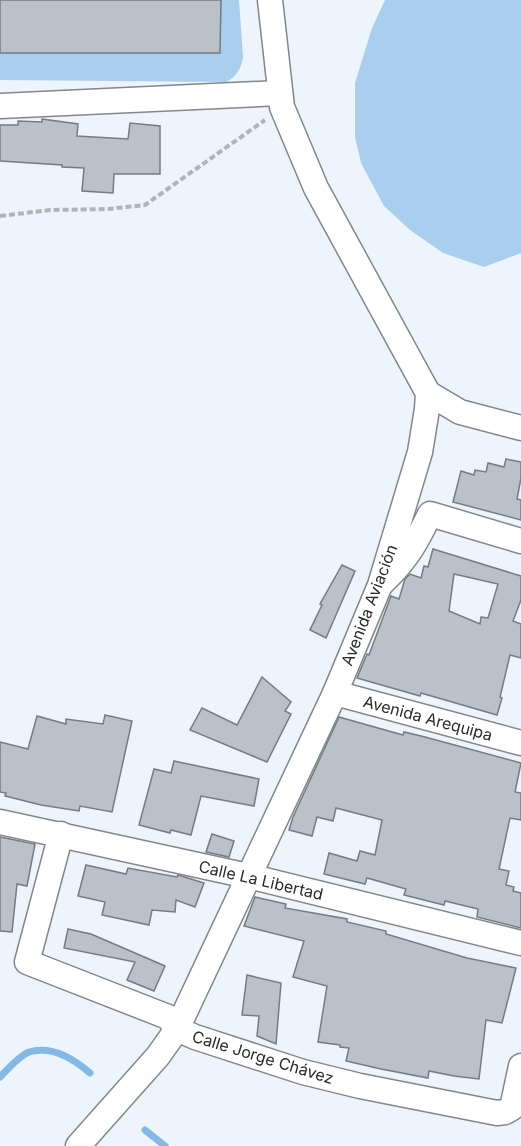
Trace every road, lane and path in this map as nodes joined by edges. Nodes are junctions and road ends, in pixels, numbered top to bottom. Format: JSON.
{"nodes":[{"id":1,"x":270,"y":0,"type":"edge"},
{"id":2,"x":286,"y":0,"type":"edge"},
{"id":3,"x":273,"y":30,"type":"junction"},
{"id":4,"x":281,"y":100,"type":"junction"},
{"id":5,"x":0,"y":106,"type":"edge"},
{"id":6,"x":0,"y":216,"type":"edge"},
{"id":7,"x":428,"y":393,"type":"junction"},
{"id":8,"x":521,"y":428,"type":"edge"},
{"id":9,"x":521,"y":541,"type":"edge"},
{"id":10,"x":380,"y":585,"type":"junction"},
{"id":11,"x":335,"y":693,"type":"junction"},
{"id":12,"x":521,"y":743,"type":"edge"},
{"id":13,"x":0,"y":822,"type":"edge"},
{"id":14,"x":61,"y":834,"type":"junction"},
{"id":15,"x":248,"y":876,"type":"junction"},
{"id":16,"x":521,"y":943,"type":"edge"},
{"id":17,"x":177,"y":1029,"type":"junction"},
{"id":18,"x":521,"y":1066,"type":"edge"},
{"id":19,"x":78,"y":1146,"type":"edge"}],
"edges":[{"from":1,"to":3,"type":"street"},
{"from":2,"to":3,"type":"street"},
{"from":3,"to":4,"type":"street"},
{"from":4,"to":5,"type":"street"},
{"from":4,"to":6,"type":"path"},
{"from":4,"to":7,"type":"street"},
{"from":7,"to":8,"type":"street"},
{"from":7,"to":10,"type":"street","name":"Avenida Aviación"},
{"from":9,"to":10,"type":"street"},
{"from":10,"to":11,"type":"street","name":"Avenida Aviación"},
{"from":11,"to":12,"type":"street","name":"Avenida Arequipa"},
{"from":11,"to":15,"type":"street","name":"Avenida Aviación"},
{"from":13,"to":14,"type":"street","name":"Calle La Libertad"},
{"from":14,"to":15,"type":"street","name":"Calle La Libertad"},
{"from":14,"to":17,"type":"street","name":"Calle Jorge Chávez"},
{"from":15,"to":16,"type":"street","name":"Calle La Libertad"},
{"from":15,"to":17,"type":"street","name":"Avenida Aviación"},
{"from":17,"to":18,"type":"street","name":"Calle Jorge Chávez"},
{"from":17,"to":19,"type":"street","name":"Avenida Aviación"}]}
